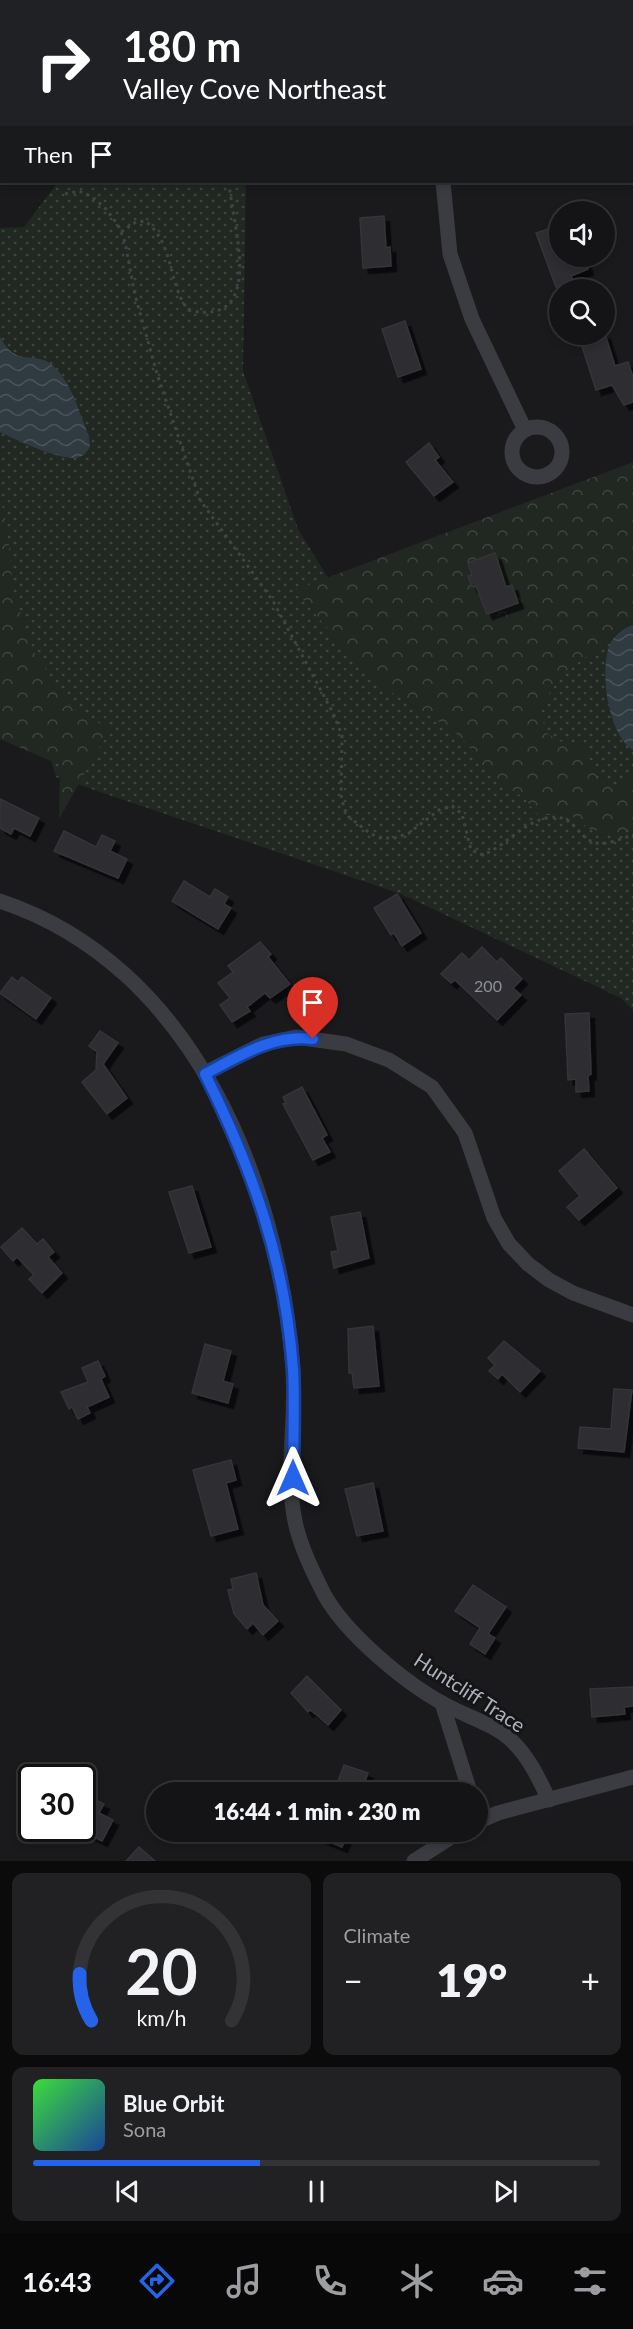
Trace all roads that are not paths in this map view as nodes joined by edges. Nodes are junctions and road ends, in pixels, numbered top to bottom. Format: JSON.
{"nodes":[{"id":1,"x":444,"y":183,"type":"edge"},
{"id":2,"x":525,"y":430,"type":"dead end"},
{"id":3,"x":0,"y":901,"type":"edge"},
{"id":4,"x":205,"y":1074,"type":"junction"},
{"id":5,"x":633,"y":1315,"type":"edge"},
{"id":6,"x":442,"y":1703,"type":"junction"},
{"id":7,"x":633,"y":1777,"type":"edge"},
{"id":8,"x":467,"y":1782,"type":"edge"},
{"id":9,"x":549,"y":1800,"type":"junction"},
{"id":10,"x":488,"y":1817,"type":"edge"},
{"id":11,"x":443,"y":1842,"type":"edge"},
{"id":12,"x":414,"y":1861,"type":"edge"}],
"edges":[{"from":1,"to":2,"type":"street"},
{"from":3,"to":4,"type":"street","name":"Huntcliff Trace"},
{"from":4,"to":5,"type":"street"},
{"from":4,"to":6,"type":"street","name":"Huntcliff Trace"},
{"from":6,"to":8,"type":"street"},
{"from":6,"to":9,"type":"street","name":"Huntcliff Trace"},
{"from":7,"to":9,"type":"street"},
{"from":9,"to":10,"type":"street"},
{"from":11,"to":12,"type":"street"}]}
